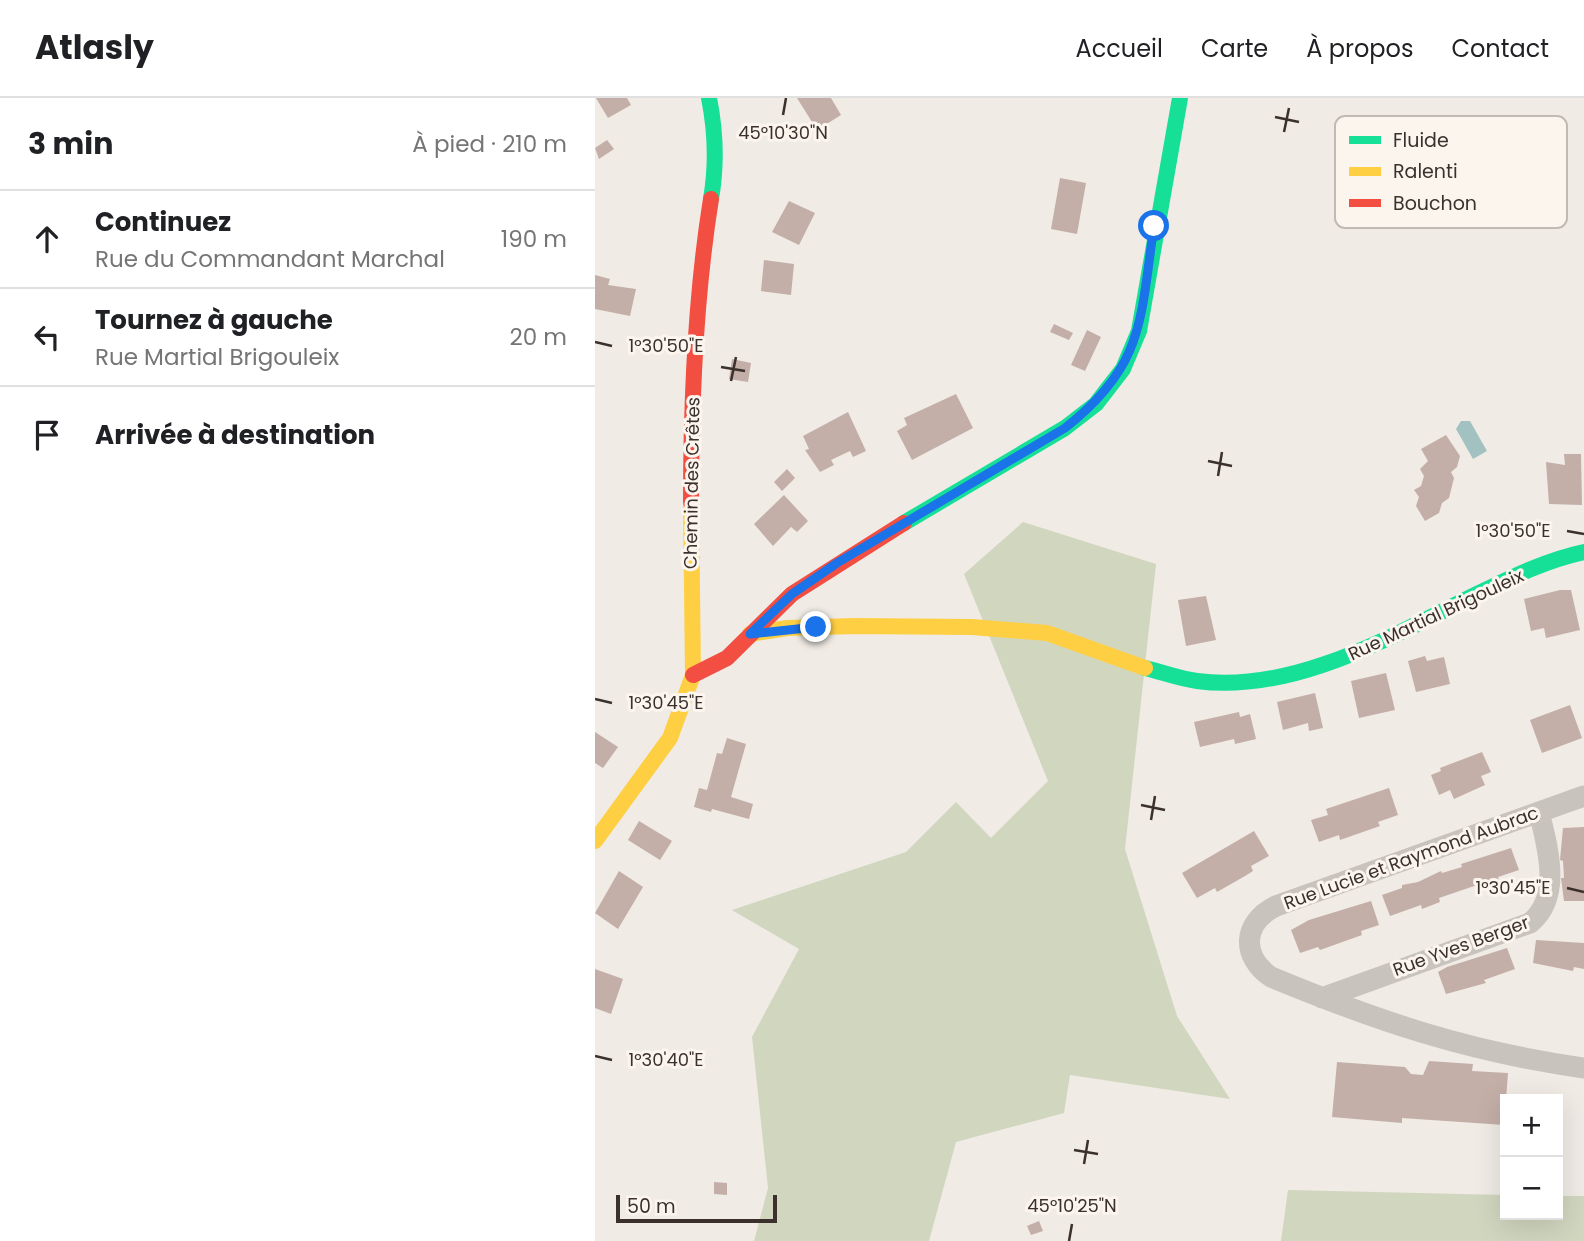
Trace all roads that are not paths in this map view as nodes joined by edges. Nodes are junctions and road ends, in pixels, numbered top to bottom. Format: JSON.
{"nodes":[{"id":1,"x":709,"y":98,"type":"edge"},
{"id":2,"x":1180,"y":98,"type":"edge"},
{"id":3,"x":1584,"y":552,"type":"edge"},
{"id":4,"x":750,"y":634,"type":"junction"},
{"id":5,"x":693,"y":675,"type":"junction"},
{"id":6,"x":1584,"y":796,"type":"edge"},
{"id":7,"x":1539,"y":812,"type":"junction"},
{"id":8,"x":595,"y":841,"type":"edge"},
{"id":9,"x":1322,"y":999,"type":"junction"},
{"id":10,"x":1584,"y":1068,"type":"edge"}],
"edges":[{"from":1,"to":5,"type":"street","name":"Chemin des Crêtes"},
{"from":2,"to":4,"type":"street"},
{"from":3,"to":4,"type":"street","name":"Rue Martial Brigouleix"},
{"from":4,"to":5,"type":"street"},
{"from":5,"to":8,"type":"street","name":"Chemin des Crêtes"},
{"from":6,"to":7,"type":"street","name":"Rue Lucie et Raymond Aubrac"},
{"from":7,"to":9,"type":"street","name":"Rue Yves Berger"},
{"from":7,"to":9,"type":"street","name":"Rue Lucie et Raymond Aubrac"},
{"from":9,"to":10,"type":"street","name":"Rue Lucie et Raymond Aubrac"}]}
